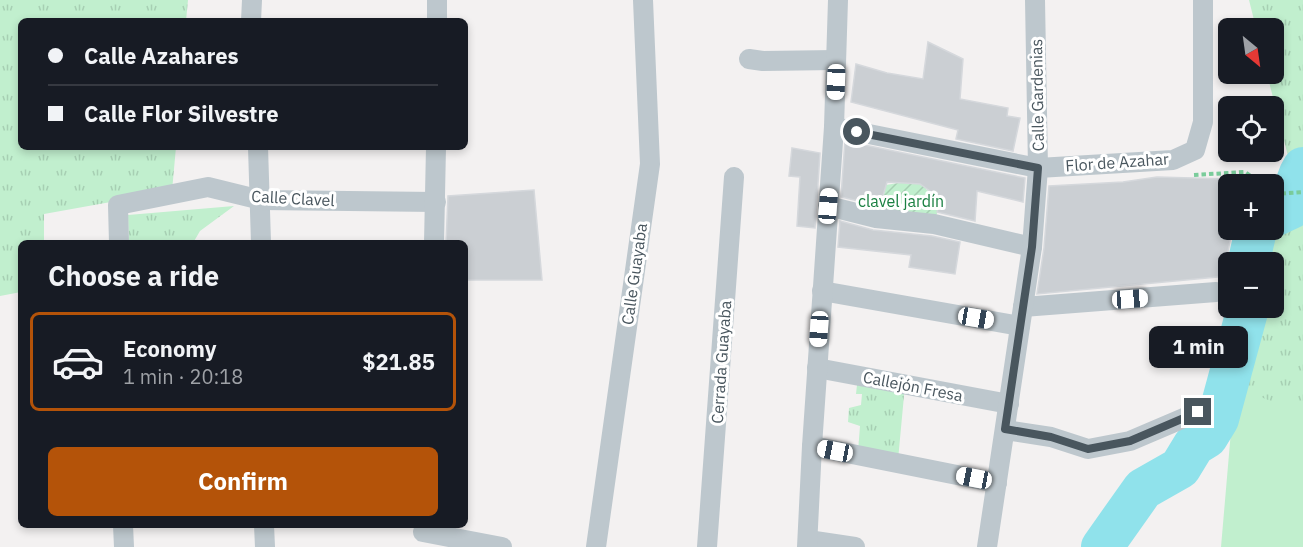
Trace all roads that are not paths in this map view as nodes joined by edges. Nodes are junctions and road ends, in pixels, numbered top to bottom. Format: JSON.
{"nodes":[{"id":1,"x":252,"y":0,"type":"edge"},
{"id":2,"x":437,"y":0,"type":"edge"},
{"id":3,"x":643,"y":0,"type":"edge"},
{"id":4,"x":838,"y":0,"type":"edge"},
{"id":5,"x":1035,"y":0,"type":"edge"},
{"id":6,"x":1203,"y":0,"type":"edge"},
{"id":7,"x":251,"y":18,"type":"edge"},
{"id":8,"x":436,"y":18,"type":"edge"},
{"id":9,"x":749,"y":59,"type":"dead end"},
{"id":10,"x":836,"y":60,"type":"junction"},
{"id":11,"x":834,"y":128,"type":"junction"},
{"id":12,"x":258,"y":150,"type":"edge"},
{"id":13,"x":436,"y":150,"type":"edge"},
{"id":14,"x":1038,"y":168,"type":"junction"},
{"id":15,"x":734,"y":177,"type":"dead end"},
{"id":16,"x":261,"y":200,"type":"junction"},
{"id":17,"x":436,"y":202,"type":"junction"},
{"id":18,"x":828,"y":206,"type":"junction"},
{"id":19,"x":119,"y":240,"type":"edge"},
{"id":20,"x":261,"y":240,"type":"edge"},
{"id":21,"x":434,"y":240,"type":"edge"},
{"id":22,"x":1032,"y":247,"type":"junction"},
{"id":23,"x":822,"y":291,"type":"junction"},
{"id":24,"x":1216,"y":292,"type":"dead end"},
{"id":25,"x":1021,"y":316,"type":"junction"},
{"id":26,"x":817,"y":368,"type":"junction"},
{"id":27,"x":1009,"y":404,"type":"junction"},
{"id":28,"x":1198,"y":412,"type":"dead end"},
{"id":29,"x":1005,"y":429,"type":"junction"},
{"id":30,"x":812,"y":446,"type":"junction"},
{"id":31,"x":997,"y":483,"type":"junction"},
{"id":32,"x":123,"y":528,"type":"edge"},
{"id":33,"x":264,"y":528,"type":"edge"},
{"id":34,"x":423,"y":535,"type":"edge"},
{"id":35,"x":808,"y":543,"type":"edge"},
{"id":36,"x":124,"y":547,"type":"edge"},
{"id":37,"x":265,"y":547,"type":"edge"},
{"id":38,"x":501,"y":547,"type":"edge"},
{"id":39,"x":596,"y":547,"type":"edge"},
{"id":40,"x":707,"y":547,"type":"edge"},
{"id":41,"x":855,"y":547,"type":"edge"},
{"id":42,"x":987,"y":547,"type":"edge"}],
"edges":[{"from":1,"to":7,"type":"street"},
{"from":2,"to":8,"type":"street"},
{"from":3,"to":39,"type":"street","name":"Calle Guayaba"},
{"from":4,"to":10,"type":"street"},
{"from":5,"to":14,"type":"street","name":"Calle Gardenias"},
{"from":6,"to":14,"type":"street","name":"Flor de Azahar"},
{"from":9,"to":10,"type":"street"},
{"from":10,"to":11,"type":"street"},
{"from":11,"to":14,"type":"street","name":"Flor de Azahar"},
{"from":11,"to":18,"type":"street"},
{"from":12,"to":16,"type":"street"},
{"from":13,"to":17,"type":"street"},
{"from":14,"to":22,"type":"street","name":"Calle Gardenias"},
{"from":15,"to":40,"type":"street","name":"Cerrada Guayaba"},
{"from":16,"to":17,"type":"street","name":"Calle Clavel"},
{"from":16,"to":19,"type":"street","name":"Calle Clavel"},
{"from":16,"to":20,"type":"street"},
{"from":17,"to":21,"type":"street"},
{"from":18,"to":22,"type":"street"},
{"from":18,"to":23,"type":"street"},
{"from":22,"to":25,"type":"street","name":"Calle Gardenias"},
{"from":23,"to":25,"type":"street"},
{"from":23,"to":26,"type":"street"},
{"from":24,"to":25,"type":"street"},
{"from":25,"to":27,"type":"street","name":"Calle Gardenias"},
{"from":26,"to":27,"type":"street","name":"Callejón Fresa"},
{"from":26,"to":30,"type":"street"},
{"from":27,"to":29,"type":"street","name":"Calle Gardenias"},
{"from":28,"to":29,"type":"street"},
{"from":29,"to":31,"type":"street","name":"Calle Gardenias"},
{"from":30,"to":31,"type":"street"},
{"from":30,"to":35,"type":"street"},
{"from":31,"to":42,"type":"street","name":"Calle Gardenias"},
{"from":32,"to":36,"type":"street"},
{"from":33,"to":37,"type":"street"},
{"from":34,"to":38,"type":"street"},
{"from":35,"to":41,"type":"street"}]}
